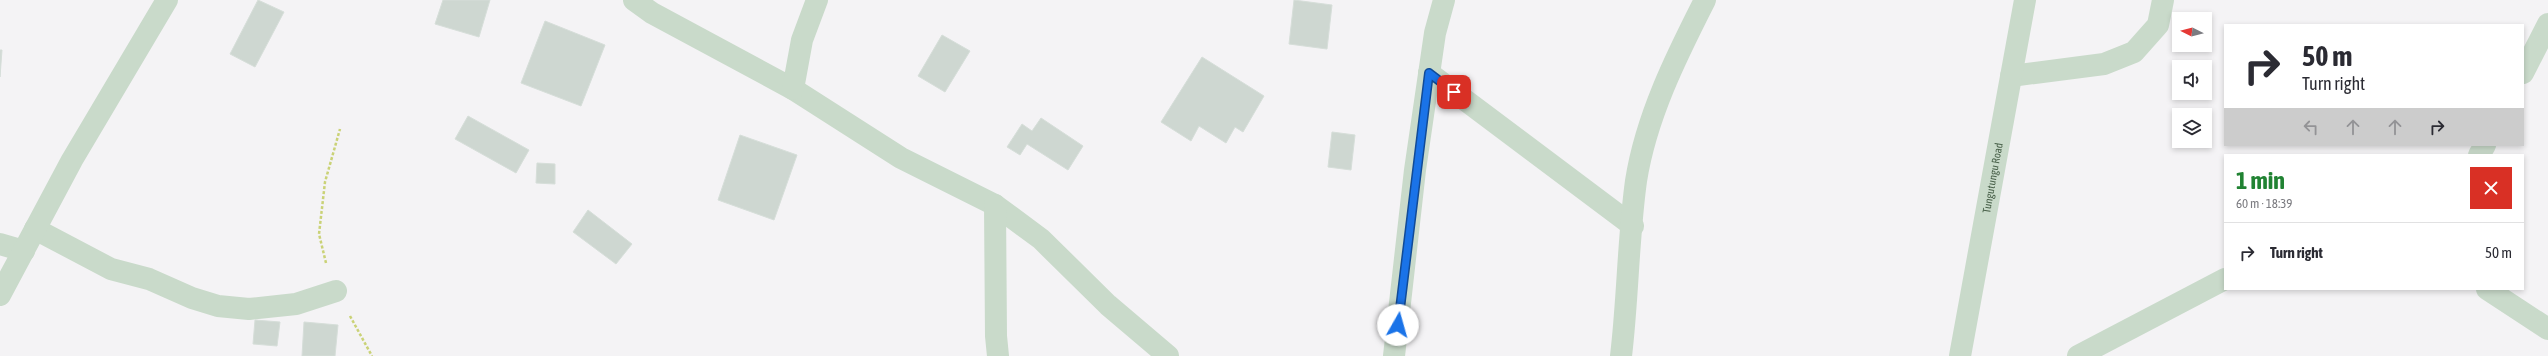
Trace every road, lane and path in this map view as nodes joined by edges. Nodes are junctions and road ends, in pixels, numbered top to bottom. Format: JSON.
{"nodes":[{"id":1,"x":167,"y":0,"type":"edge"},
{"id":2,"x":634,"y":0,"type":"edge"},
{"id":3,"x":817,"y":0,"type":"edge"},
{"id":4,"x":1444,"y":0,"type":"edge"},
{"id":5,"x":1705,"y":0,"type":"edge"},
{"id":6,"x":2025,"y":0,"type":"edge"},
{"id":7,"x":2163,"y":0,"type":"edge"},
{"id":8,"x":2548,"y":24,"type":"edge"},
{"id":9,"x":2524,"y":71,"type":"edge"},
{"id":10,"x":1429,"y":73,"type":"junction"},
{"id":11,"x":2011,"y":76,"type":"junction"},
{"id":12,"x":793,"y":89,"type":"junction"},
{"id":13,"x":340,"y":129,"type":"dead end"},
{"id":14,"x":996,"y":205,"type":"junction"},
{"id":15,"x":1633,"y":226,"type":"junction"},
{"id":16,"x":35,"y":229,"type":"junction"},
{"id":17,"x":0,"y":244,"type":"edge"},
{"id":18,"x":24,"y":251,"type":"junction"},
{"id":19,"x":2224,"y":279,"type":"edge"},
{"id":20,"x":2489,"y":290,"type":"edge"},
{"id":21,"x":336,"y":291,"type":"junction"},
{"id":22,"x":0,"y":295,"type":"edge"},
{"id":23,"x":2548,"y":329,"type":"edge"},
{"id":24,"x":2112,"y":350,"type":"edge"},
{"id":25,"x":1158,"y":352,"type":"edge"},
{"id":26,"x":372,"y":356,"type":"edge"},
{"id":27,"x":998,"y":356,"type":"edge"},
{"id":28,"x":1394,"y":356,"type":"edge"},
{"id":29,"x":1621,"y":356,"type":"edge"},
{"id":30,"x":1960,"y":356,"type":"edge"},
{"id":31,"x":2078,"y":356,"type":"edge"}],
"edges":[{"from":1,"to":16,"type":"street"},
{"from":2,"to":12,"type":"street"},
{"from":3,"to":12,"type":"street"},
{"from":4,"to":10,"type":"street"},
{"from":5,"to":15,"type":"street"},
{"from":6,"to":11,"type":"street","name":"Tungutungu Road"},
{"from":7,"to":11,"type":"street"},
{"from":8,"to":9,"type":"street"},
{"from":10,"to":15,"type":"street"},
{"from":10,"to":28,"type":"street"},
{"from":11,"to":30,"type":"street","name":"Tungutungu Road"},
{"from":12,"to":14,"type":"street"},
{"from":13,"to":21,"type":"path"},
{"from":14,"to":25,"type":"street"},
{"from":14,"to":27,"type":"street"},
{"from":15,"to":29,"type":"street"},
{"from":16,"to":18,"type":"street"},
{"from":16,"to":21,"type":"street"},
{"from":17,"to":18,"type":"street"},
{"from":18,"to":22,"type":"street"},
{"from":19,"to":24,"type":"street"},
{"from":20,"to":23,"type":"street"},
{"from":21,"to":26,"type":"path"},
{"from":24,"to":31,"type":"street"}]}
